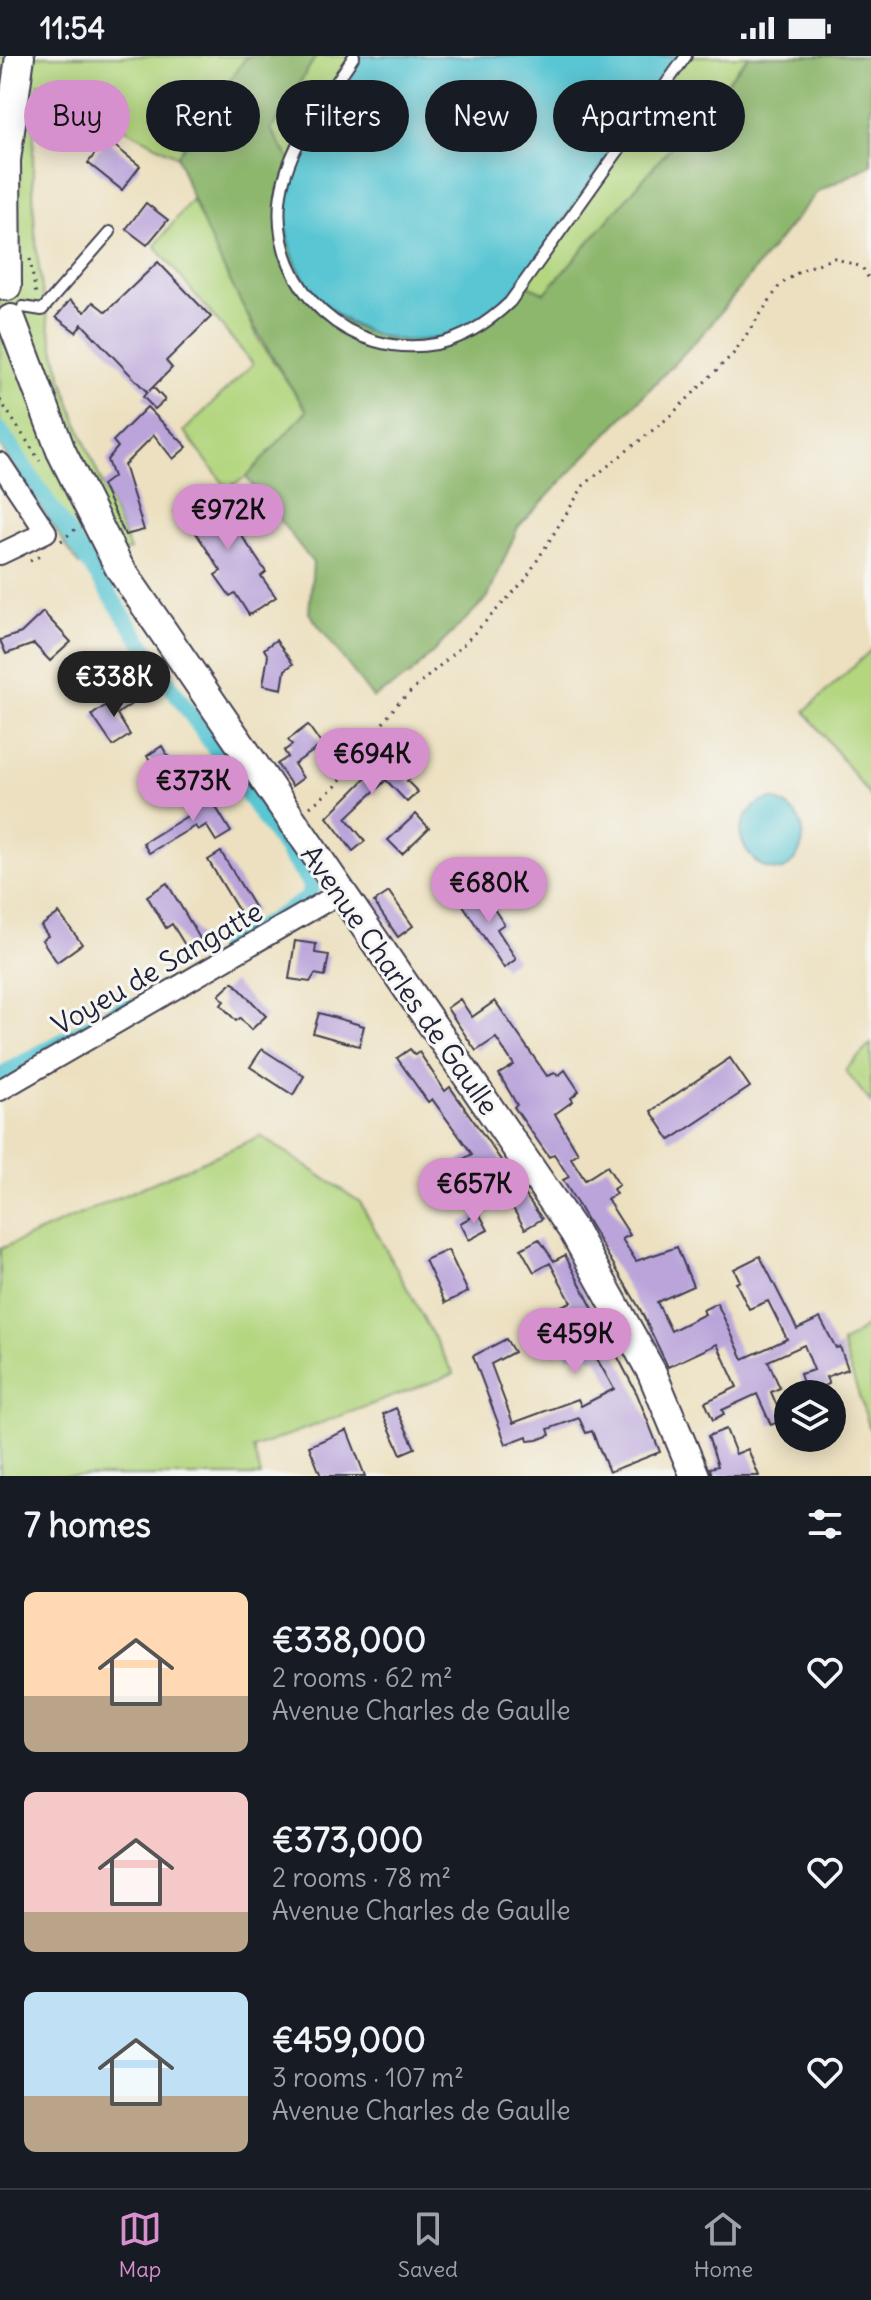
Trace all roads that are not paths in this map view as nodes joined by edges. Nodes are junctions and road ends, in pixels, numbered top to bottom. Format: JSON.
{"nodes":[{"id":1,"x":20,"y":56,"type":"edge"},
{"id":2,"x":354,"y":56,"type":"edge"},
{"id":3,"x":686,"y":56,"type":"edge"},
{"id":4,"x":110,"y":232,"type":"dead end"},
{"id":5,"x":13,"y":305,"type":"edge"},
{"id":6,"x":0,"y":463,"type":"edge"},
{"id":7,"x":0,"y":554,"type":"edge"},
{"id":8,"x":340,"y":893,"type":"junction"},
{"id":9,"x":0,"y":1090,"type":"edge"},
{"id":10,"x":695,"y":1476,"type":"edge"}],
"edges":[{"from":1,"to":5,"type":"main road","name":"Avenue Charles de Gaulle"},
{"from":2,"to":3,"type":"lane"},
{"from":4,"to":5,"type":"lane"},
{"from":5,"to":8,"type":"main road","name":"Avenue Charles de Gaulle"},
{"from":6,"to":7,"type":"street"},
{"from":8,"to":9,"type":"street","name":"Voyeu de Sangatte"},
{"from":8,"to":10,"type":"main road","name":"Avenue Charles de Gaulle"}]}
